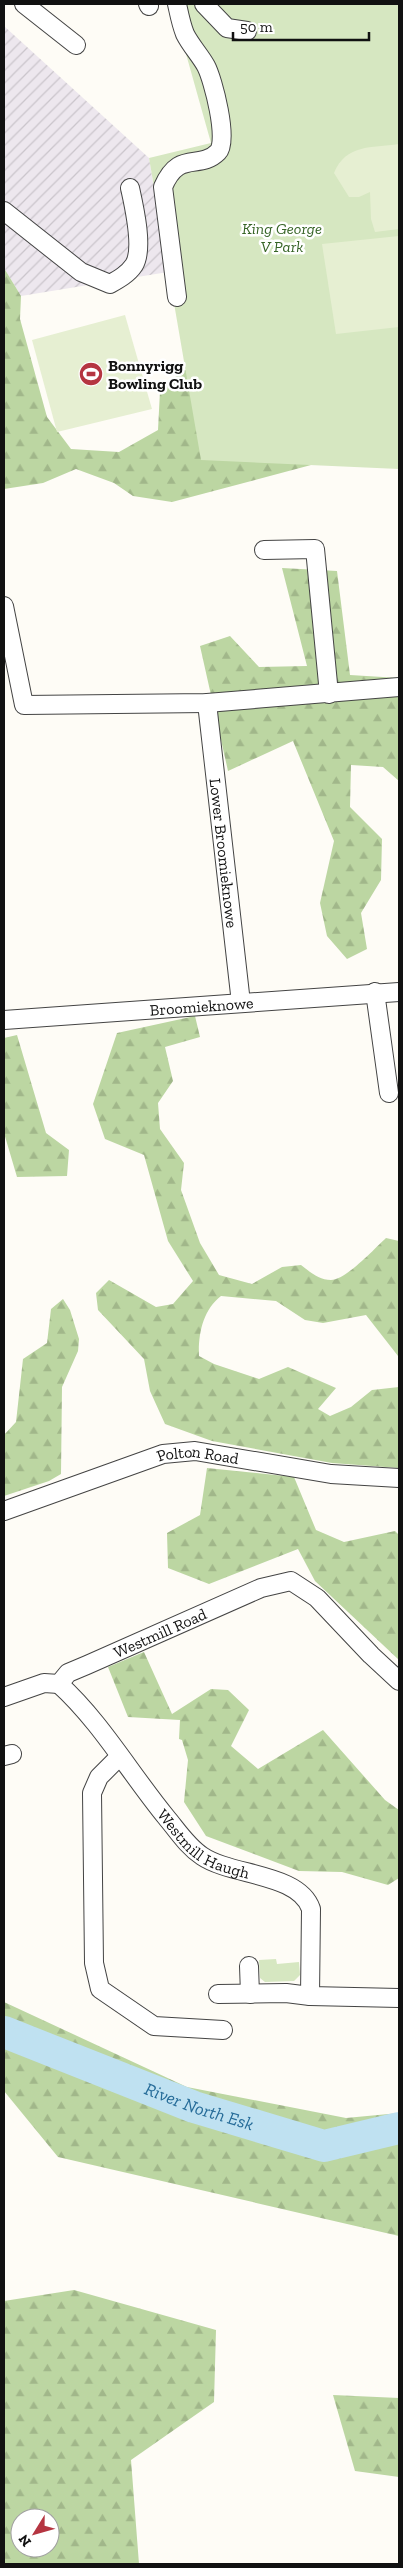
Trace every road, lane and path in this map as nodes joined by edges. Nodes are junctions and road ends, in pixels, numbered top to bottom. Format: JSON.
{"nodes":[{"id":1,"x":24,"y":4,"type":"edge"},
{"id":2,"x":177,"y":4,"type":"edge"},
{"id":3,"x":204,"y":4,"type":"edge"},
{"id":4,"x":247,"y":31,"type":"dead end"},
{"id":5,"x":76,"y":45,"type":"dead end"},
{"id":6,"x":130,"y":188,"type":"dead end"},
{"id":7,"x":4,"y":211,"type":"edge"},
{"id":8,"x":177,"y":297,"type":"dead end"},
{"id":9,"x":264,"y":550,"type":"dead end"},
{"id":10,"x":4,"y":606,"type":"edge"},
{"id":11,"x":399,"y":687,"type":"edge"},
{"id":12,"x":328,"y":694,"type":"junction"},
{"id":13,"x":207,"y":702,"type":"junction"},
{"id":14,"x":375,"y":992,"type":"junction"},
{"id":15,"x":399,"y":992,"type":"edge"},
{"id":16,"x":241,"y":1003,"type":"junction"},
{"id":17,"x":4,"y":1020,"type":"edge"},
{"id":18,"x":389,"y":1093,"type":"dead end"},
{"id":19,"x":399,"y":1478,"type":"edge"},
{"id":20,"x":4,"y":1511,"type":"edge"},
{"id":21,"x":399,"y":1681,"type":"edge"},
{"id":22,"x":59,"y":1684,"type":"junction"},
{"id":23,"x":4,"y":1697,"type":"edge"},
{"id":24,"x":119,"y":1757,"type":"junction"},
{"id":25,"x":249,"y":1966,"type":"dead end"},
{"id":26,"x":218,"y":1994,"type":"dead end"},
{"id":27,"x":250,"y":1994,"type":"junction"},
{"id":28,"x":310,"y":1996,"type":"junction"},
{"id":29,"x":399,"y":1998,"type":"edge"},
{"id":30,"x":223,"y":2030,"type":"dead end"}],
"edges":[{"from":1,"to":5,"type":"street"},
{"from":2,"to":8,"type":"street"},
{"from":3,"to":4,"type":"street"},
{"from":6,"to":7,"type":"street"},
{"from":9,"to":12,"type":"street"},
{"from":10,"to":13,"type":"street"},
{"from":11,"to":12,"type":"street"},
{"from":12,"to":13,"type":"street"},
{"from":13,"to":16,"type":"street","name":"Lower Broomieknowe"},
{"from":14,"to":15,"type":"street","name":"Broomieknowe"},
{"from":14,"to":16,"type":"street","name":"Broomieknowe"},
{"from":14,"to":18,"type":"street"},
{"from":16,"to":17,"type":"street","name":"Broomieknowe"},
{"from":19,"to":20,"type":"street","name":"Polton Road"},
{"from":21,"to":22,"type":"street","name":"Westmill Road"},
{"from":22,"to":23,"type":"street"},
{"from":22,"to":24,"type":"street","name":"Westmill Haugh"},
{"from":24,"to":28,"type":"street","name":"Westmill Haugh"},
{"from":24,"to":30,"type":"street"},
{"from":25,"to":27,"type":"street"},
{"from":26,"to":27,"type":"street"},
{"from":27,"to":28,"type":"street"},
{"from":28,"to":29,"type":"street"}]}
